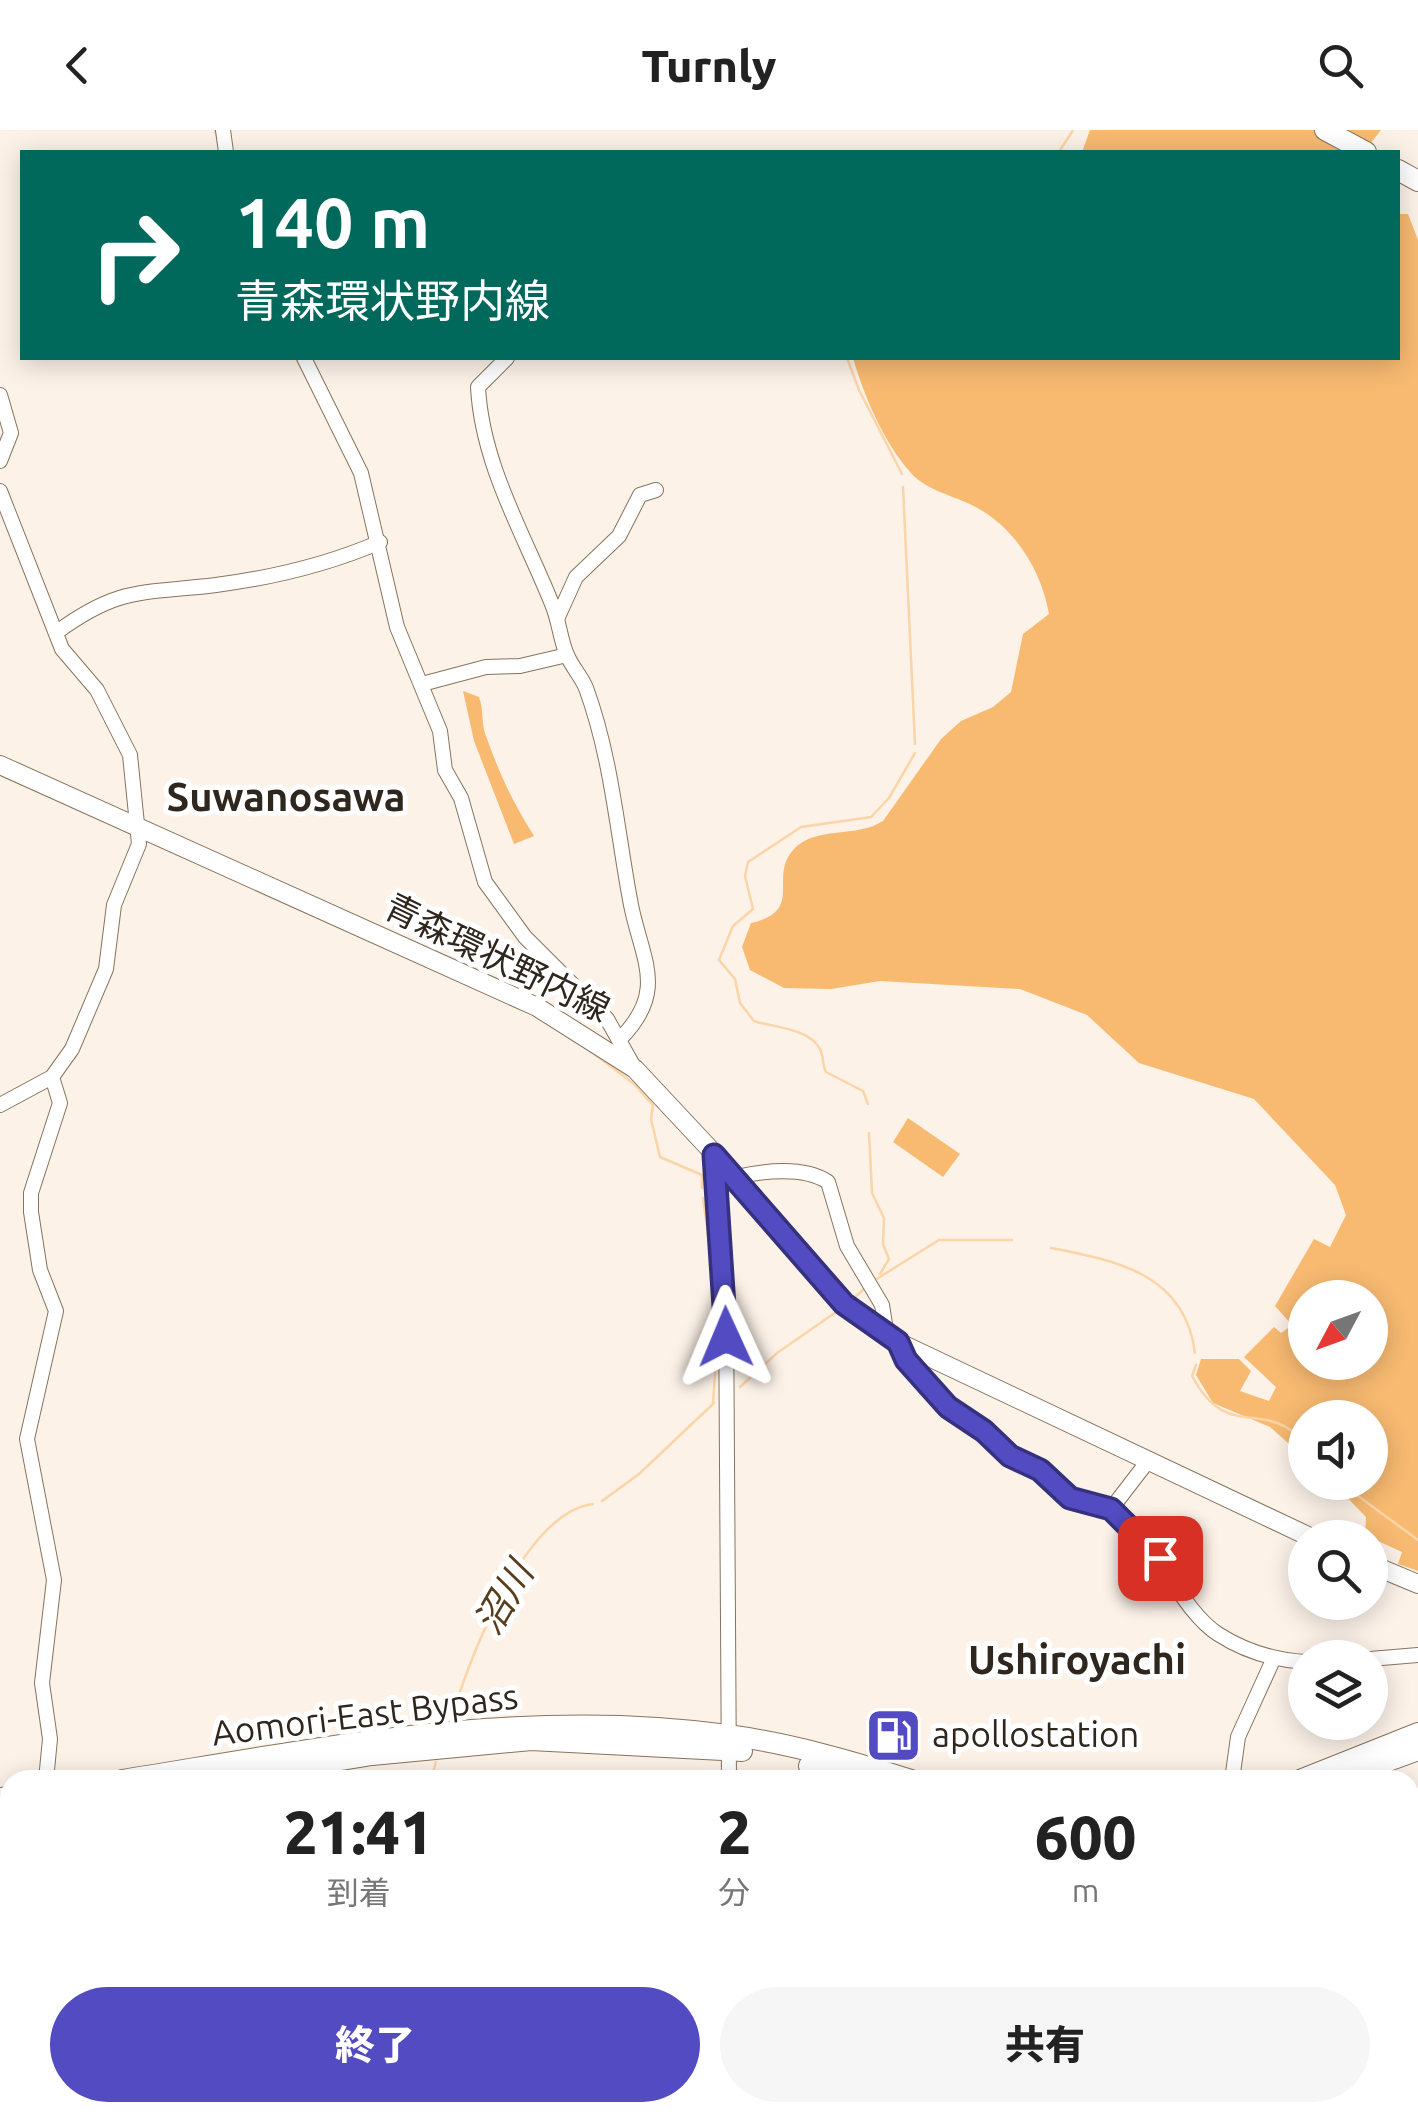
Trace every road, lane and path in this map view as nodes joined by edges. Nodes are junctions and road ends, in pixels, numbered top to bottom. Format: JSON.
{"nodes":[{"id":1,"x":1326,"y":130,"type":"edge"},
{"id":2,"x":1362,"y":150,"type":"edge"},
{"id":3,"x":305,"y":360,"type":"edge"},
{"id":4,"x":505,"y":360,"type":"edge"},
{"id":5,"x":0,"y":395,"type":"edge"},
{"id":6,"x":0,"y":461,"type":"edge"},
{"id":7,"x":656,"y":490,"type":"dead end"},
{"id":8,"x":0,"y":491,"type":"edge"},
{"id":9,"x":380,"y":542,"type":"junction"},
{"id":10,"x":557,"y":619,"type":"junction"},
{"id":11,"x":57,"y":632,"type":"junction"},
{"id":12,"x":567,"y":655,"type":"junction"},
{"id":13,"x":422,"y":684,"type":"junction"},
{"id":14,"x":0,"y":765,"type":"edge"},
{"id":15,"x":137,"y":824,"type":"junction"},
{"id":16,"x":620,"y":1039,"type":"junction"},
{"id":17,"x":634,"y":1069,"type":"junction"},
{"id":18,"x":52,"y":1077,"type":"junction"},
{"id":19,"x":0,"y":1106,"type":"edge"},
{"id":20,"x":714,"y":1155,"type":"junction"},
{"id":21,"x":736,"y":1178,"type":"junction"},
{"id":22,"x":893,"y":1340,"type":"junction"},
{"id":23,"x":1148,"y":1461,"type":"junction"},
{"id":24,"x":1111,"y":1509,"type":"junction"},
{"id":25,"x":1288,"y":1527,"type":"edge"},
{"id":26,"x":1388,"y":1572,"type":"edge"},
{"id":27,"x":1418,"y":1584,"type":"edge"},
{"id":28,"x":1418,"y":1655,"type":"edge"},
{"id":29,"x":1388,"y":1658,"type":"edge"},
{"id":30,"x":1274,"y":1660,"type":"junction"},
{"id":31,"x":1288,"y":1661,"type":"edge"},
{"id":32,"x":1418,"y":1733,"type":"edge"},
{"id":33,"x":729,"y":1741,"type":"junction"},
{"id":34,"x":1418,"y":1750,"type":"edge"},
{"id":35,"x":47,"y":1770,"type":"edge"},
{"id":36,"x":188,"y":1770,"type":"edge"},
{"id":37,"x":277,"y":1770,"type":"edge"},
{"id":38,"x":730,"y":1770,"type":"edge"},
{"id":39,"x":826,"y":1770,"type":"edge"},
{"id":40,"x":878,"y":1770,"type":"edge"},
{"id":41,"x":1233,"y":1770,"type":"edge"},
{"id":42,"x":1325,"y":1770,"type":"edge"},
{"id":43,"x":1363,"y":1770,"type":"edge"}],
"edges":[{"from":1,"to":2,"type":"highway"},
{"from":3,"to":9,"type":"street"},
{"from":4,"to":10,"type":"street"},
{"from":5,"to":6,"type":"street"},
{"from":7,"to":10,"type":"street"},
{"from":8,"to":11,"type":"street"},
{"from":9,"to":11,"type":"street"},
{"from":9,"to":13,"type":"street"},
{"from":10,"to":12,"type":"street"},
{"from":11,"to":15,"type":"street"},
{"from":12,"to":13,"type":"street"},
{"from":12,"to":16,"type":"street"},
{"from":13,"to":16,"type":"street"},
{"from":14,"to":15,"type":"main road","name":"青森環状野内線"},
{"from":15,"to":17,"type":"main road","name":"青森環状野内線"},
{"from":15,"to":18,"type":"street"},
{"from":16,"to":17,"type":"street"},
{"from":17,"to":20,"type":"main road","name":"青森環状野内線"},
{"from":18,"to":19,"type":"street"},
{"from":18,"to":35,"type":"street"},
{"from":20,"to":21,"type":"main road","name":"青森環状野内線"},
{"from":20,"to":33,"type":"street"},
{"from":21,"to":22,"type":"main road","name":"青森環状野内線"},
{"from":21,"to":22,"type":"street"},
{"from":22,"to":23,"type":"main road","name":"青森環状野内線"},
{"from":22,"to":24,"type":"street"},
{"from":23,"to":24,"type":"street"},
{"from":23,"to":25,"type":"main road","name":"青森環状野内線"},
{"from":24,"to":30,"type":"street"},
{"from":26,"to":27,"type":"main road"},
{"from":28,"to":29,"type":"street"},
{"from":30,"to":31,"type":"street"},
{"from":30,"to":41,"type":"street"},
{"from":32,"to":42,"type":"highway"},
{"from":33,"to":36,"type":"highway","name":"Aomori-East Bypass"},
{"from":33,"to":37,"type":"highway","name":"Aomori-East Bypass"},
{"from":33,"to":38,"type":"street"},
{"from":33,"to":39,"type":"highway","name":"Aomori-East Bypass"},
{"from":33,"to":40,"type":"highway","name":"Aomori-East Bypass"},
{"from":34,"to":43,"type":"highway"}]}
